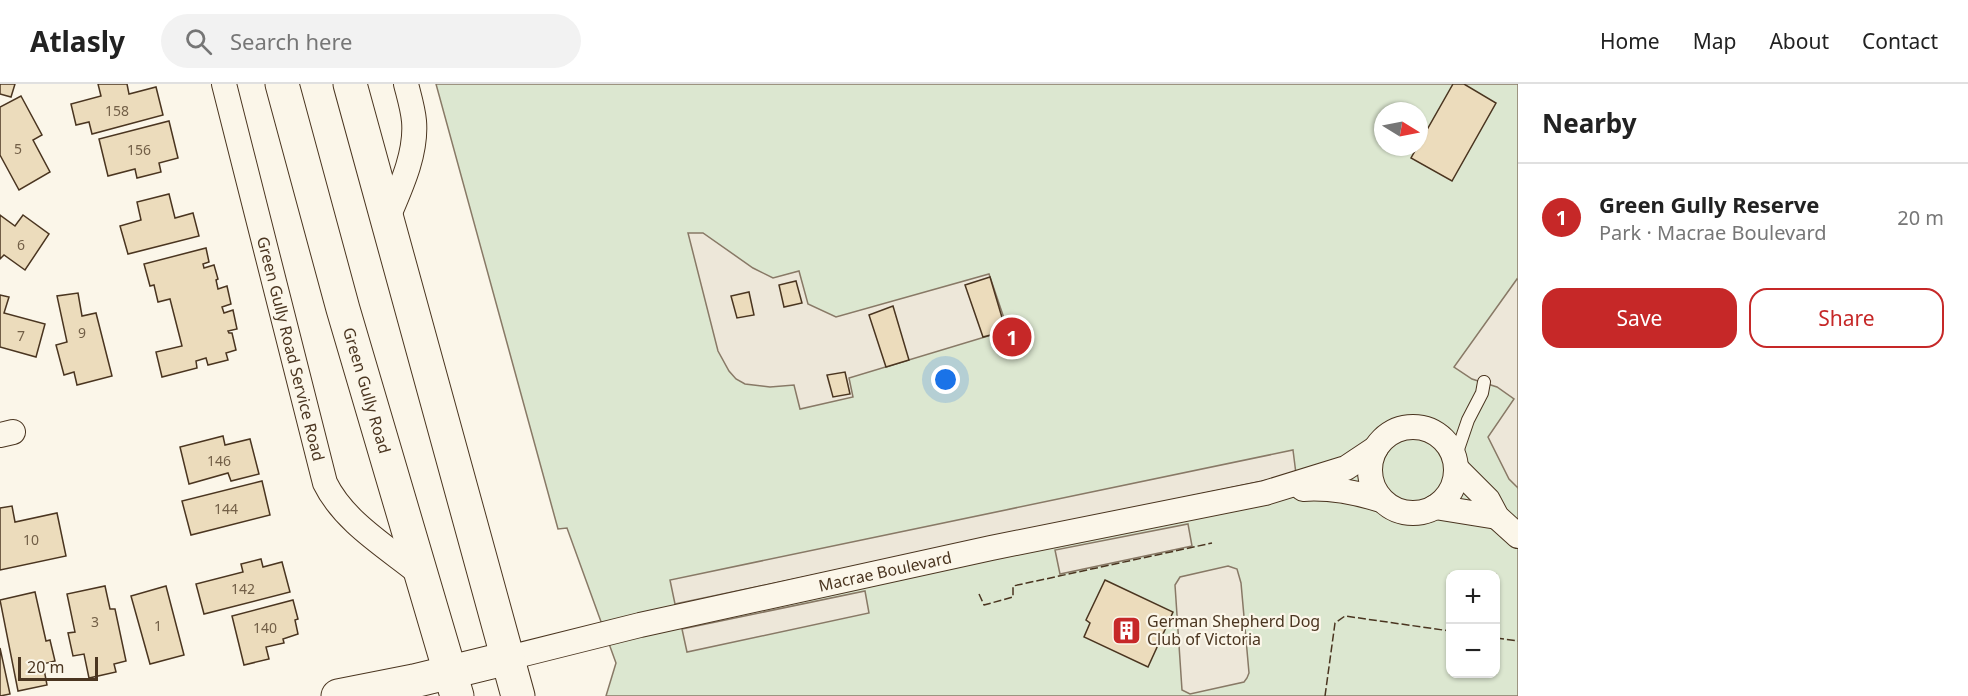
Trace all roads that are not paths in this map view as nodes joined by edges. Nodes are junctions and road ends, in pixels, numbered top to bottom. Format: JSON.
{"nodes":[{"id":1,"x":224,"y":84,"type":"edge"},
{"id":2,"x":282,"y":84,"type":"edge"},
{"id":3,"x":350,"y":84,"type":"edge"},
{"id":4,"x":406,"y":84,"type":"edge"},
{"id":5,"x":386,"y":222,"type":"junction"},
{"id":6,"x":1484,"y":382,"type":"dead end"},
{"id":7,"x":1376,"y":448,"type":"junction"},
{"id":8,"x":1455,"y":463,"type":"junction"},
{"id":9,"x":1265,"y":493,"type":"junction"},
{"id":10,"x":1381,"y":500,"type":"junction"},
{"id":11,"x":1435,"y":507,"type":"junction"},
{"id":12,"x":1497,"y":517,"type":"junction"},
{"id":13,"x":1518,"y":536,"type":"edge"},
{"id":14,"x":420,"y":574,"type":"junction"},
{"id":15,"x":508,"y":658,"type":"junction"},
{"id":16,"x":453,"y":684,"type":"edge"},
{"id":17,"x":381,"y":692,"type":"edge"},
{"id":18,"x":338,"y":696,"type":"edge"},
{"id":19,"x":518,"y":696,"type":"edge"}],
"edges":[{"from":1,"to":14,"type":"street","name":"Green Gully Road Service Road"},
{"from":2,"to":14,"type":"main road","name":"Green Gully Road"},
{"from":3,"to":5,"type":"main road"},
{"from":4,"to":5,"type":"street"},
{"from":5,"to":15,"type":"main road"},
{"from":6,"to":8,"type":"lane"},
{"from":7,"to":8,"type":"street"},
{"from":7,"to":9,"type":"street","name":"Macrae Boulevard"},
{"from":7,"to":10,"type":"street"},
{"from":8,"to":11,"type":"street"},
{"from":8,"to":12,"type":"street"},
{"from":9,"to":10,"type":"street","name":"Macrae Boulevard"},
{"from":9,"to":15,"type":"street","name":"Macrae Boulevard"},
{"from":10,"to":11,"type":"street"},
{"from":11,"to":12,"type":"street"},
{"from":12,"to":13,"type":"street"},
{"from":14,"to":16,"type":"main road","name":"Green Gully Road"},
{"from":15,"to":16,"type":"main road"},
{"from":15,"to":19,"type":"main road"},
{"from":16,"to":17,"type":"main road"},
{"from":17,"to":18,"type":"main road"}]}
